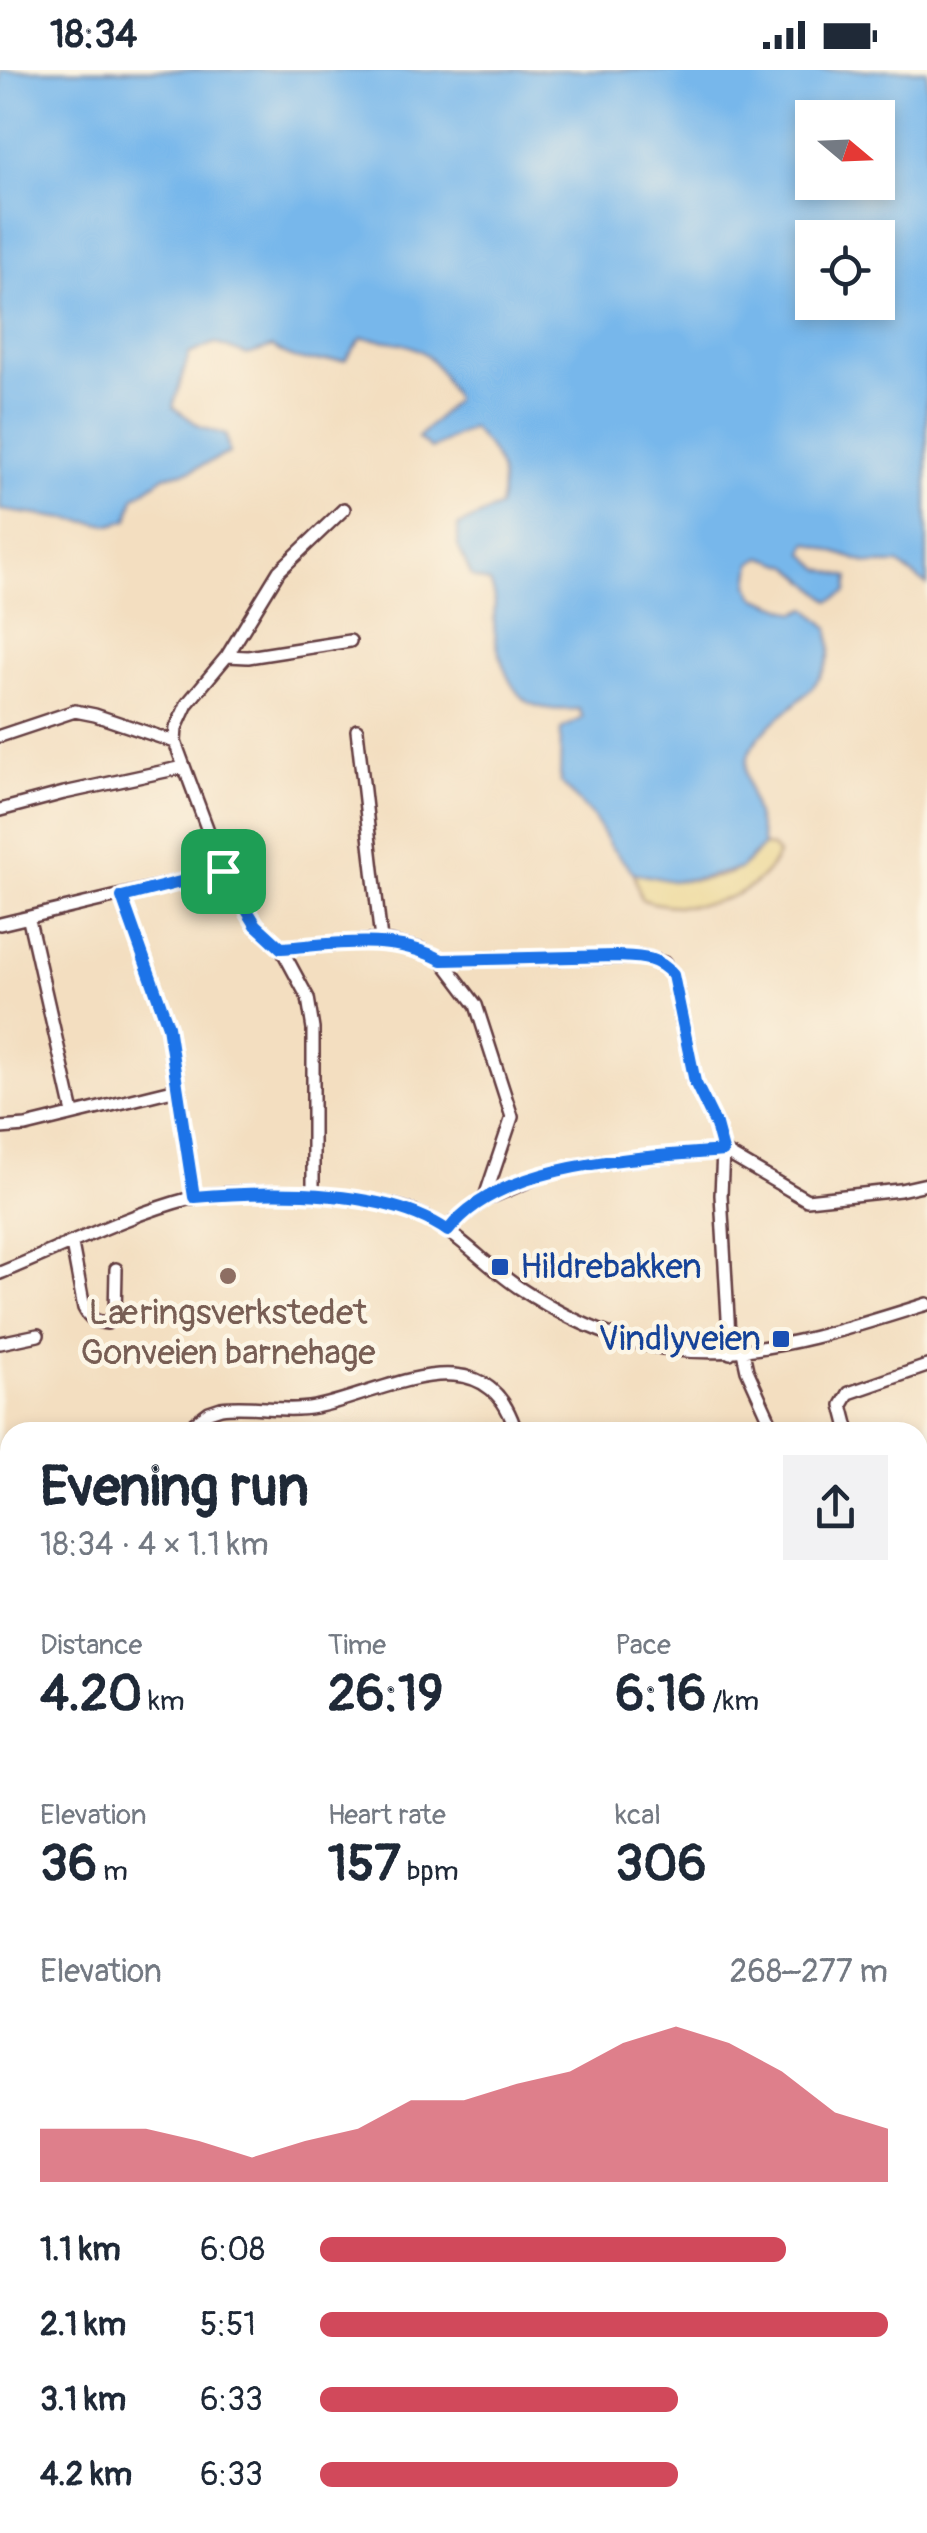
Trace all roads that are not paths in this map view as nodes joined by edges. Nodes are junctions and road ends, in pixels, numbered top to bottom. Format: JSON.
{"nodes":[{"id":1,"x":344,"y":509,"type":"dead end"},
{"id":2,"x":350,"y":641,"type":"dead end"},
{"id":3,"x":228,"y":656,"type":"junction"},
{"id":4,"x":357,"y":730,"type":"dead end"},
{"id":5,"x":0,"y":736,"type":"edge"},
{"id":6,"x":175,"y":742,"type":"junction"},
{"id":7,"x":184,"y":767,"type":"junction"},
{"id":8,"x":0,"y":810,"type":"edge"},
{"id":9,"x":223,"y":871,"type":"junction"},
{"id":10,"x":122,"y":897,"type":"junction"},
{"id":11,"x":28,"y":920,"type":"junction"},
{"id":12,"x":0,"y":924,"type":"edge"},
{"id":13,"x":381,"y":940,"type":"junction"},
{"id":14,"x":281,"y":948,"type":"junction"},
{"id":15,"x":442,"y":960,"type":"junction"},
{"id":16,"x":178,"y":1088,"type":"junction"},
{"id":17,"x":73,"y":1113,"type":"junction"},
{"id":18,"x":0,"y":1128,"type":"edge"},
{"id":19,"x":723,"y":1151,"type":"junction"},
{"id":20,"x":927,"y":1184,"type":"edge"},
{"id":21,"x":313,"y":1196,"type":"junction"},
{"id":22,"x":194,"y":1197,"type":"junction"},
{"id":23,"x":484,"y":1200,"type":"junction"},
{"id":24,"x":448,"y":1231,"type":"junction"},
{"id":25,"x":72,"y":1244,"type":"junction"},
{"id":26,"x":116,"y":1268,"type":"dead end"},
{"id":27,"x":0,"y":1274,"type":"edge"},
{"id":28,"x":927,"y":1304,"type":"edge"},
{"id":29,"x":38,"y":1335,"type":"dead end"},
{"id":30,"x":0,"y":1342,"type":"edge"},
{"id":31,"x":737,"y":1353,"type":"junction"},
{"id":32,"x":927,"y":1366,"type":"edge"},
{"id":33,"x":196,"y":1422,"type":"edge"},
{"id":34,"x":512,"y":1422,"type":"edge"},
{"id":35,"x":770,"y":1422,"type":"edge"},
{"id":36,"x":846,"y":1422,"type":"edge"}],
"edges":[{"from":1,"to":3,"type":"street"},
{"from":2,"to":3,"type":"street"},
{"from":3,"to":6,"type":"street"},
{"from":4,"to":13,"type":"street"},
{"from":5,"to":6,"type":"street"},
{"from":6,"to":7,"type":"street"},
{"from":7,"to":8,"type":"street"},
{"from":7,"to":9,"type":"street"},
{"from":9,"to":10,"type":"street"},
{"from":9,"to":14,"type":"street"},
{"from":10,"to":11,"type":"street"},
{"from":10,"to":16,"type":"street"},
{"from":11,"to":12,"type":"street"},
{"from":11,"to":17,"type":"street"},
{"from":13,"to":14,"type":"street"},
{"from":13,"to":15,"type":"street"},
{"from":14,"to":21,"type":"street"},
{"from":15,"to":19,"type":"street"},
{"from":15,"to":23,"type":"street"},
{"from":16,"to":17,"type":"street"},
{"from":16,"to":22,"type":"street"},
{"from":17,"to":18,"type":"street"},
{"from":19,"to":20,"type":"street"},
{"from":19,"to":23,"type":"street"},
{"from":19,"to":31,"type":"street"},
{"from":21,"to":22,"type":"street"},
{"from":21,"to":24,"type":"street"},
{"from":22,"to":25,"type":"street"},
{"from":23,"to":24,"type":"street"},
{"from":24,"to":31,"type":"street"},
{"from":25,"to":26,"type":"street"},
{"from":25,"to":27,"type":"street"},
{"from":28,"to":31,"type":"street"},
{"from":29,"to":30,"type":"street"},
{"from":31,"to":35,"type":"street"},
{"from":32,"to":36,"type":"street"},
{"from":33,"to":34,"type":"street"}]}
